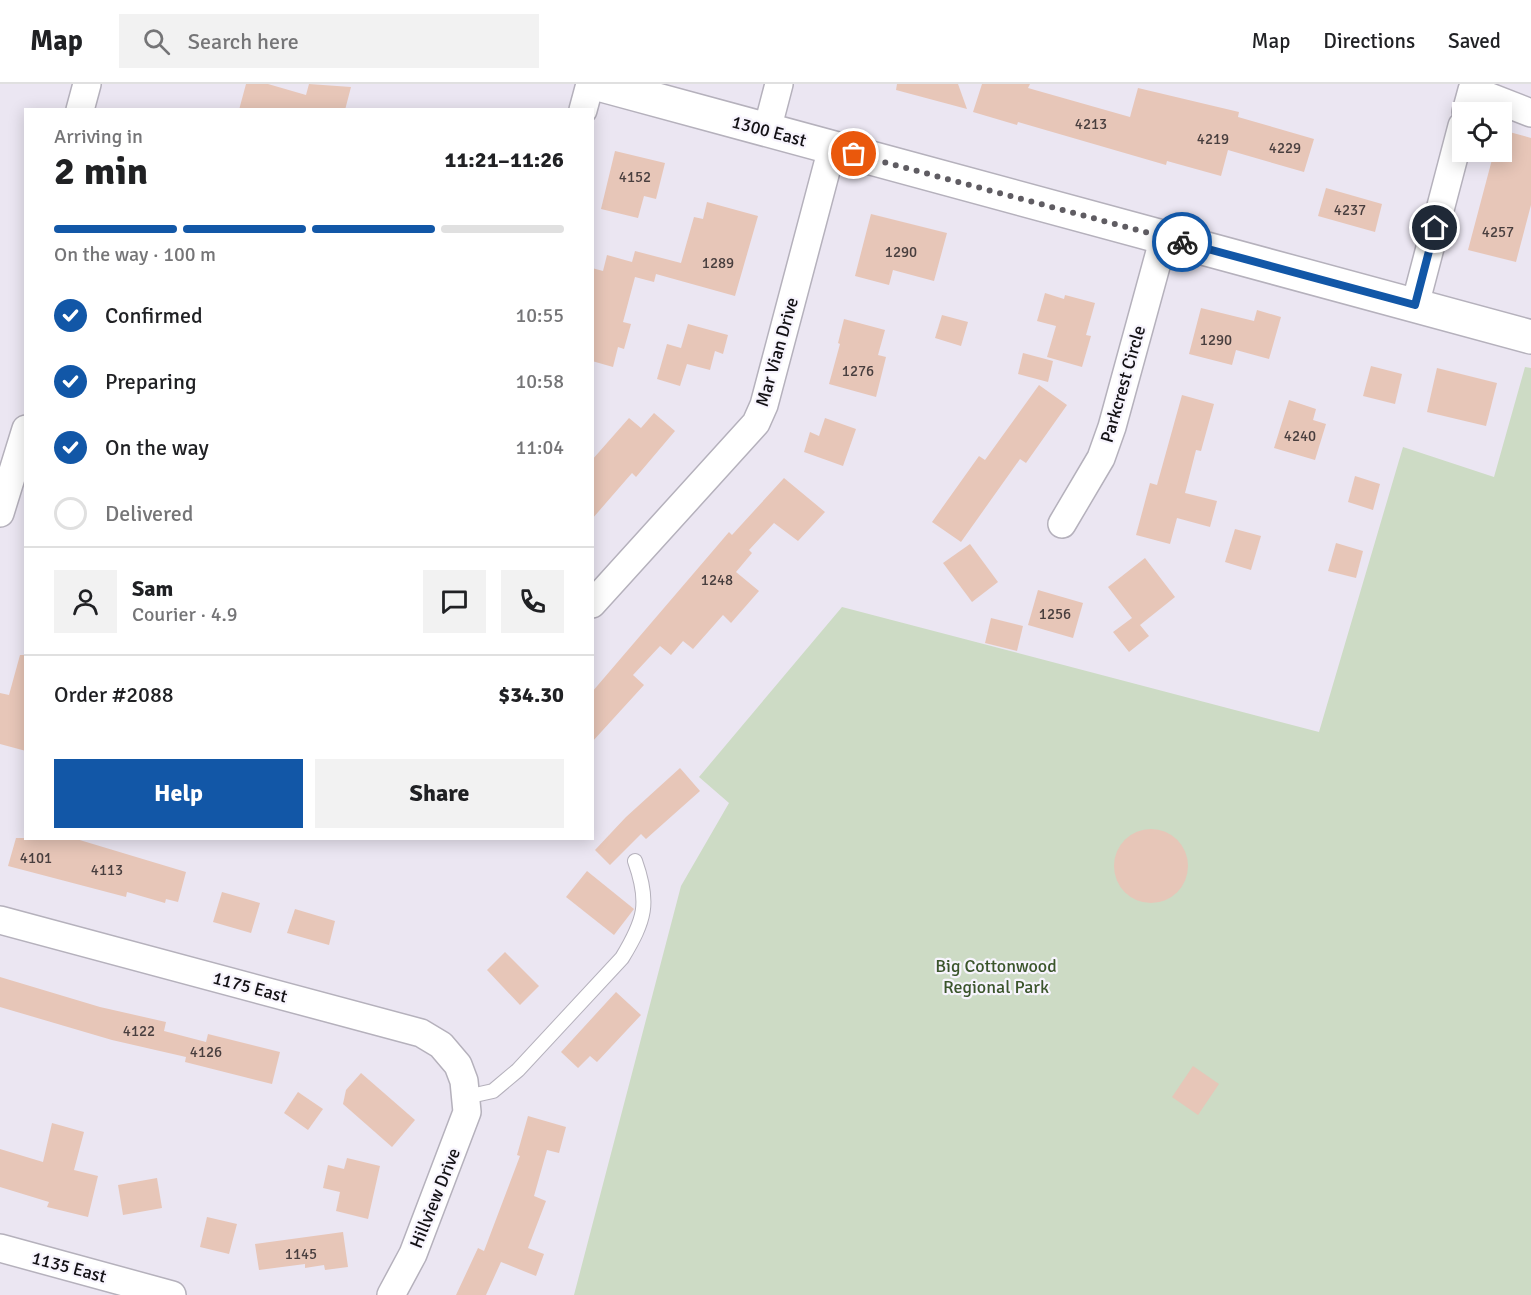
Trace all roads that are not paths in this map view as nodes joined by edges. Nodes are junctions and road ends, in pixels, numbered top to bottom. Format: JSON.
{"nodes":[{"id":1,"x":87,"y":84,"type":"edge"},
{"id":2,"x":590,"y":84,"type":"edge"},
{"id":3,"x":598,"y":84,"type":"edge"},
{"id":4,"x":779,"y":84,"type":"edge"},
{"id":5,"x":1469,"y":102,"type":"edge"},
{"id":6,"x":1503,"y":102,"type":"edge"},
{"id":7,"x":1512,"y":106,"type":"edge"},
{"id":8,"x":81,"y":108,"type":"edge"},
{"id":9,"x":584,"y":108,"type":"edge"},
{"id":10,"x":1531,"y":113,"type":"edge"},
{"id":11,"x":767,"y":130,"type":"junction"},
{"id":12,"x":832,"y":148,"type":"junction"},
{"id":13,"x":1453,"y":162,"type":"edge"},
{"id":14,"x":1164,"y":237,"type":"junction"},
{"id":15,"x":1415,"y":305,"type":"junction"},
{"id":16,"x":1531,"y":337,"type":"edge"},
{"id":17,"x":24,"y":435,"type":"edge"},
{"id":18,"x":0,"y":513,"type":"edge"},
{"id":19,"x":1062,"y":524,"type":"dead end"},
{"id":20,"x":594,"y":602,"type":"edge"},
{"id":21,"x":634,"y":861,"type":"dead end"},
{"id":22,"x":0,"y":920,"type":"edge"},
{"id":23,"x":466,"y":1096,"type":"junction"},
{"id":24,"x":0,"y":1248,"type":"edge"},
{"id":25,"x":172,"y":1295,"type":"edge"},
{"id":26,"x":391,"y":1295,"type":"edge"}],
"edges":[{"from":1,"to":8,"type":"street"},
{"from":2,"to":9,"type":"street"},
{"from":3,"to":11,"type":"main road","name":"1300 East"},
{"from":4,"to":11,"type":"street"},
{"from":5,"to":6,"type":"street"},
{"from":7,"to":10,"type":"street"},
{"from":11,"to":12,"type":"main road","name":"1300 East"},
{"from":12,"to":14,"type":"main road","name":"1300 East"},
{"from":12,"to":20,"type":"street","name":"Mar Vian Drive"},
{"from":13,"to":15,"type":"street"},
{"from":14,"to":15,"type":"main road","name":"1300 East"},
{"from":14,"to":19,"type":"street","name":"Parkcrest Circle"},
{"from":15,"to":16,"type":"main road","name":"1300 East"},
{"from":17,"to":18,"type":"street"},
{"from":21,"to":23,"type":"lane"},
{"from":22,"to":23,"type":"street","name":"1175 East"},
{"from":23,"to":26,"type":"street","name":"Hillview Drive"},
{"from":24,"to":25,"type":"street","name":"1135 East"}]}
